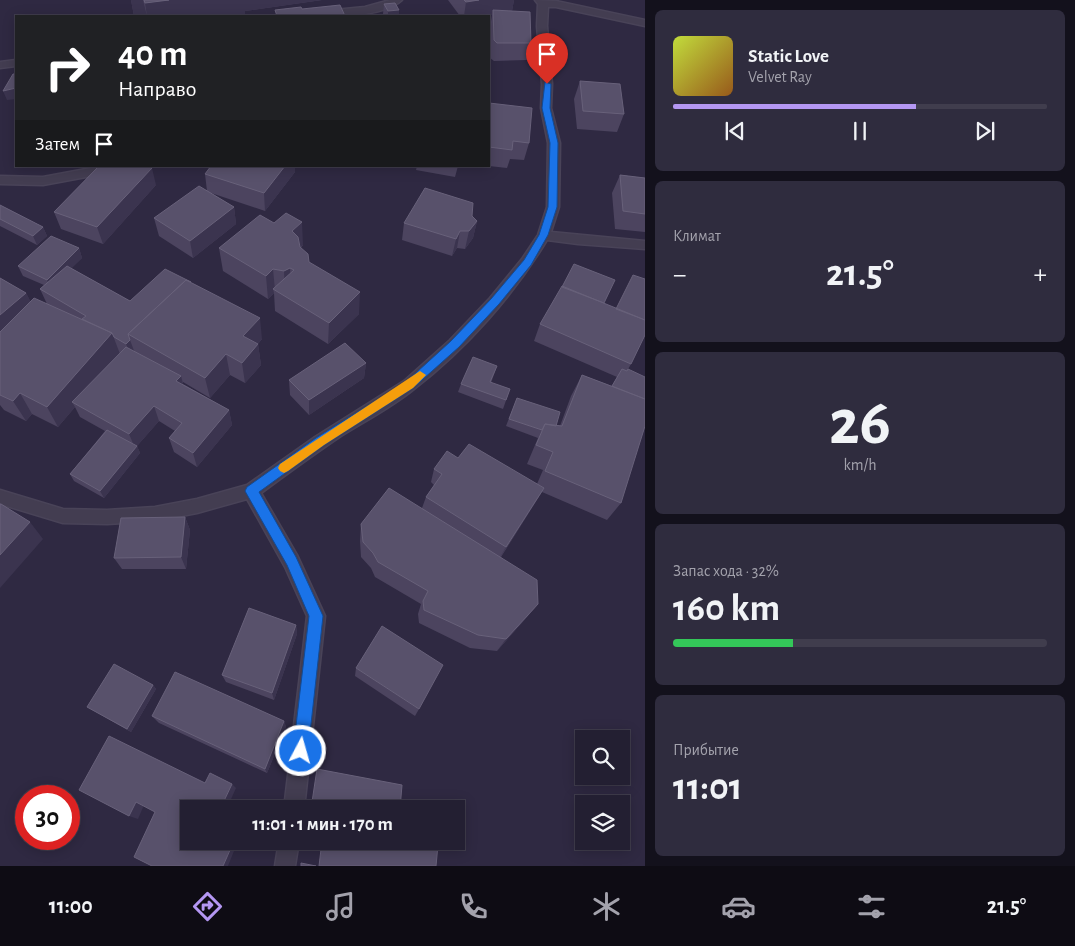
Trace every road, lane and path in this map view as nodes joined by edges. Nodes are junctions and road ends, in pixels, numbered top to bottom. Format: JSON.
{"nodes":[{"id":1,"x":397,"y":0,"type":"edge"},
{"id":2,"x":542,"y":2,"type":"edge"},
{"id":3,"x":313,"y":15,"type":"edge"},
{"id":4,"x":645,"y":23,"type":"edge"},
{"id":5,"x":15,"y":63,"type":"edge"},
{"id":6,"x":0,"y":65,"type":"edge"},
{"id":7,"x":119,"y":167,"type":"edge"},
{"id":8,"x":0,"y":180,"type":"edge"},
{"id":9,"x":544,"y":235,"type":"junction"},
{"id":10,"x":645,"y":245,"type":"edge"},
{"id":11,"x":251,"y":491,"type":"junction"},
{"id":12,"x":0,"y":497,"type":"edge"},
{"id":13,"x":295,"y":800,"type":"edge"},
{"id":14,"x":288,"y":850,"type":"edge"},
{"id":15,"x":285,"y":866,"type":"edge"}],
"edges":[{"from":1,"to":3,"type":"street"},
{"from":2,"to":4,"type":"street"},
{"from":2,"to":9,"type":"street"},
{"from":5,"to":6,"type":"street"},
{"from":7,"to":8,"type":"street"},
{"from":9,"to":10,"type":"street"},
{"from":9,"to":11,"type":"street"},
{"from":11,"to":12,"type":"street"},
{"from":11,"to":13,"type":"street"},
{"from":14,"to":15,"type":"street"}]}
